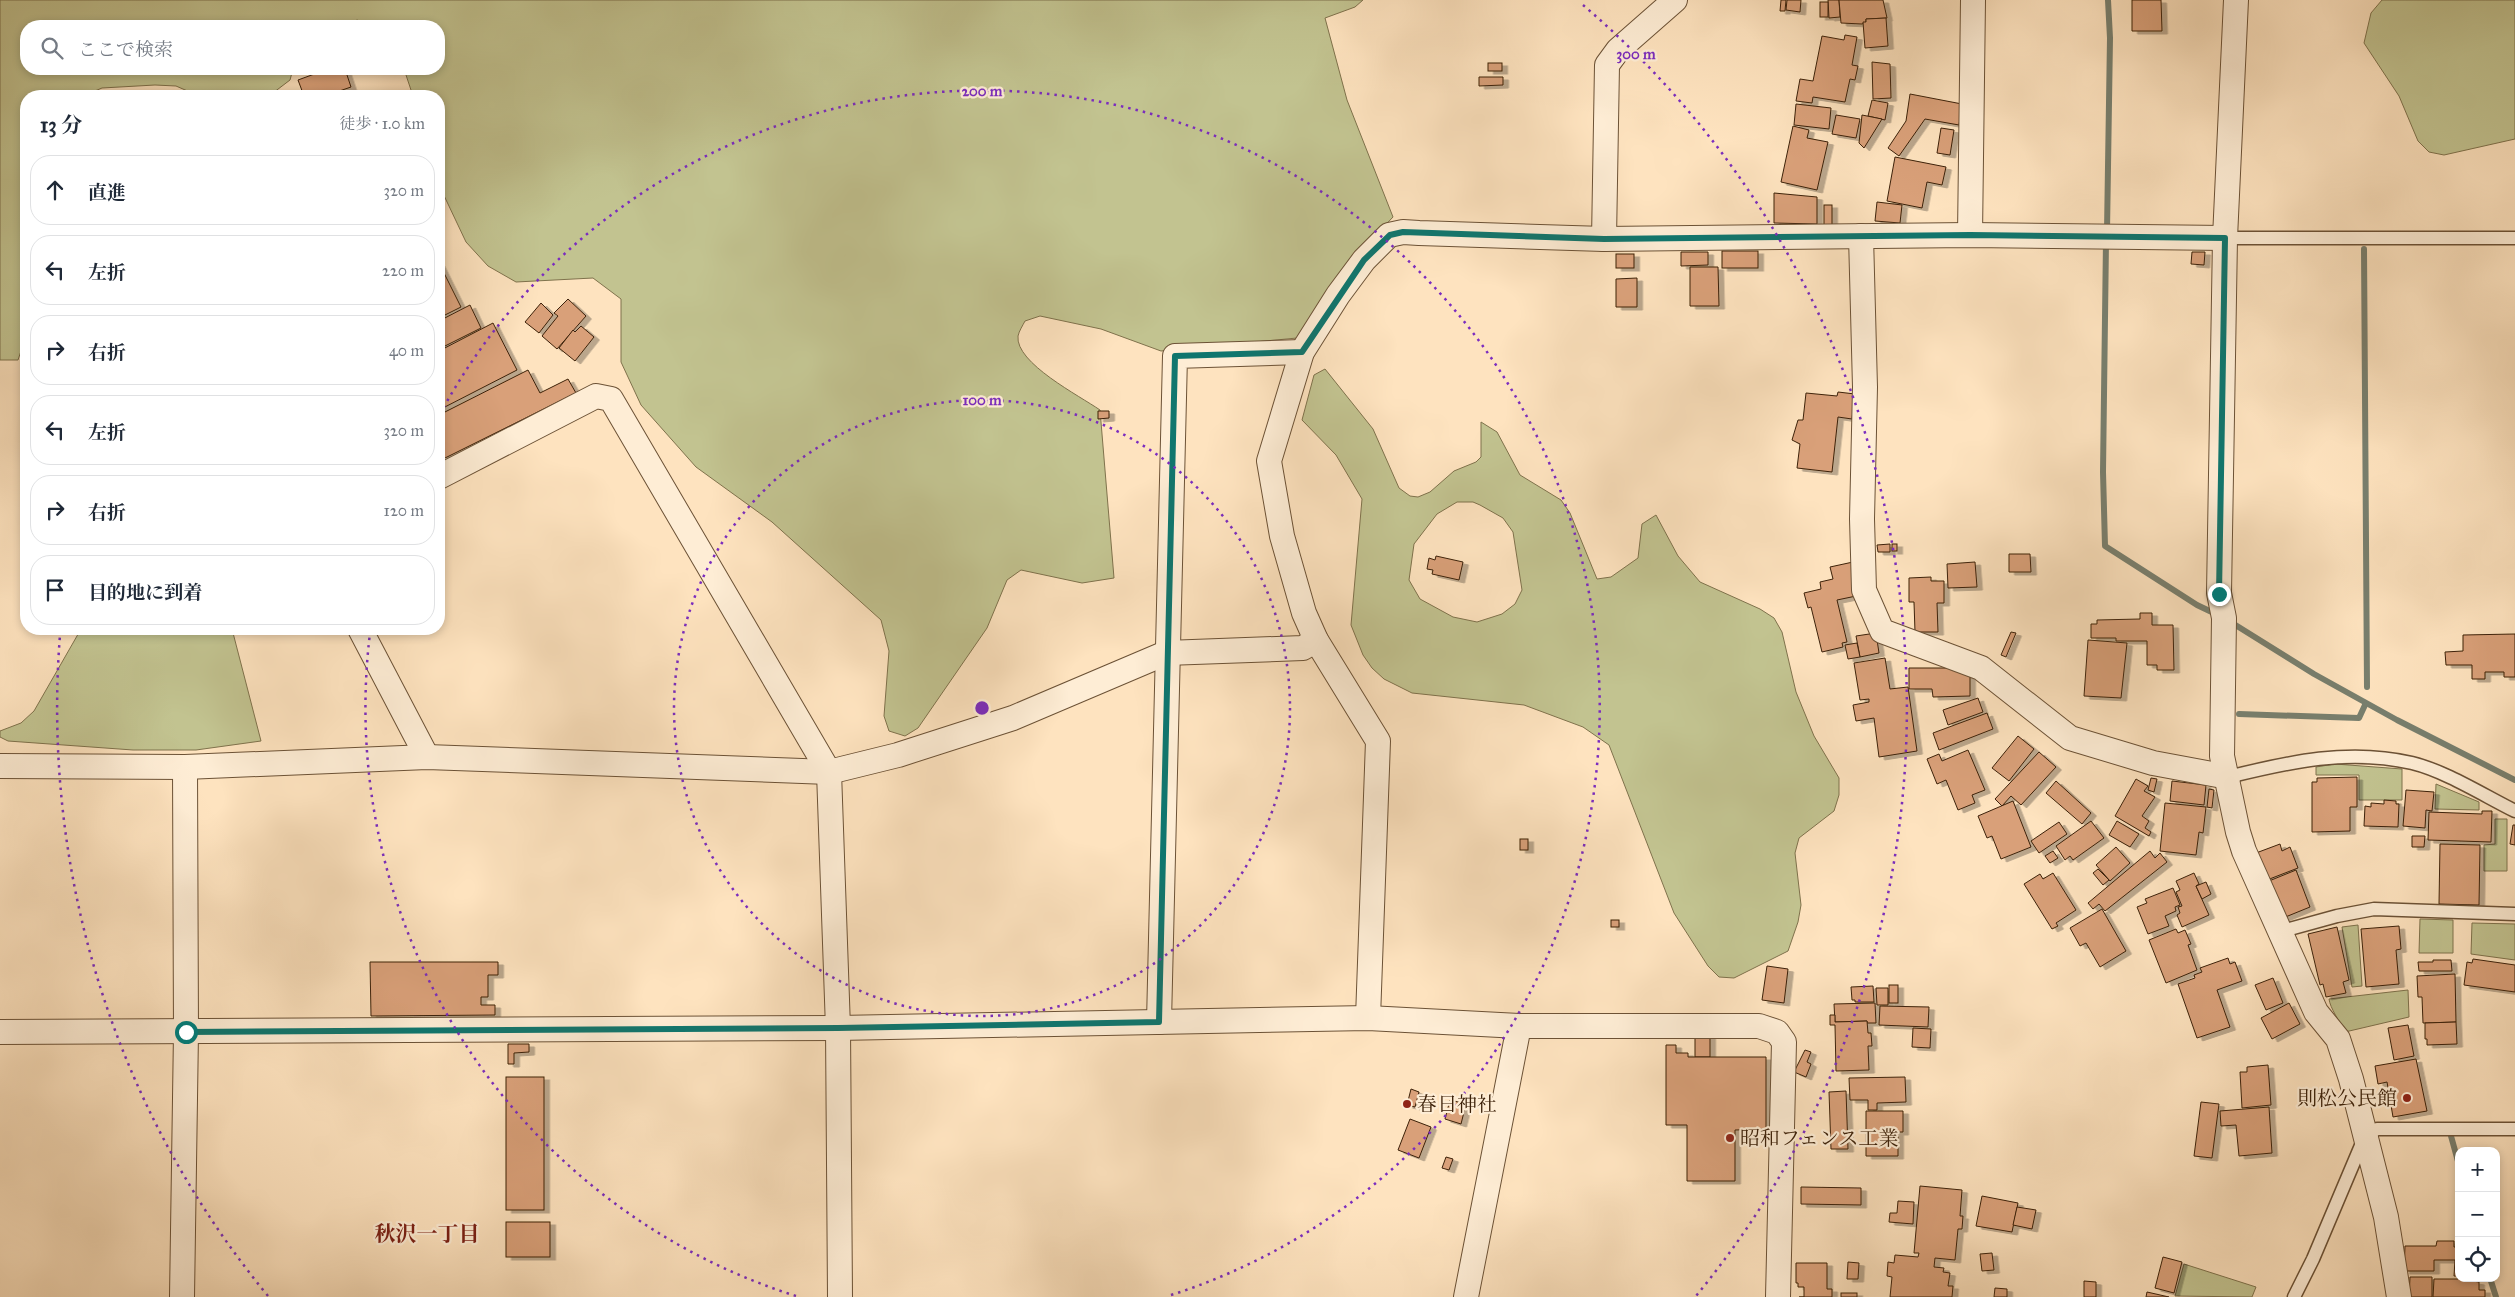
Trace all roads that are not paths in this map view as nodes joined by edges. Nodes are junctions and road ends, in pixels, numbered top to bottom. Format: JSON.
{"nodes":[{"id":1,"x":1675,"y":0,"type":"edge"},
{"id":2,"x":1973,"y":0,"type":"edge"},
{"id":3,"x":2236,"y":0,"type":"edge"},
{"id":4,"x":1970,"y":235,"type":"junction"},
{"id":5,"x":1860,"y":236,"type":"junction"},
{"id":6,"x":2225,"y":238,"type":"junction"},
{"id":7,"x":2515,"y":238,"type":"edge"},
{"id":8,"x":1604,"y":239,"type":"junction"},
{"id":9,"x":1302,"y":352,"type":"junction"},
{"id":10,"x":445,"y":474,"type":"edge"},
{"id":11,"x":363,"y":635,"type":"edge"},
{"id":12,"x":1316,"y":640,"type":"junction"},
{"id":13,"x":1166,"y":653,"type":"junction"},
{"id":14,"x":428,"y":757,"type":"junction"},
{"id":15,"x":0,"y":766,"type":"edge"},
{"id":16,"x":185,"y":768,"type":"junction"},
{"id":17,"x":829,"y":772,"type":"junction"},
{"id":18,"x":2228,"y":777,"type":"junction"},
{"id":19,"x":2515,"y":811,"type":"edge"},
{"id":20,"x":2515,"y":914,"type":"edge"},
{"id":21,"x":2282,"y":931,"type":"junction"},
{"id":22,"x":1368,"y":1018,"type":"junction"},
{"id":23,"x":1159,"y":1022,"type":"junction"},
{"id":24,"x":1519,"y":1026,"type":"junction"},
{"id":25,"x":838,"y":1028,"type":"junction"},
{"id":26,"x":0,"y":1032,"type":"edge"},
{"id":27,"x":186,"y":1032,"type":"junction"},
{"id":28,"x":2515,"y":1129,"type":"edge"},
{"id":29,"x":2365,"y":1136,"type":"junction"},
{"id":30,"x":182,"y":1297,"type":"edge"},
{"id":31,"x":840,"y":1297,"type":"edge"},
{"id":32,"x":1466,"y":1297,"type":"edge"},
{"id":33,"x":1778,"y":1297,"type":"edge"},
{"id":34,"x":2294,"y":1297,"type":"edge"},
{"id":35,"x":2399,"y":1297,"type":"edge"}],
"edges":[{"from":1,"to":8,"type":"street"},
{"from":2,"to":4,"type":"street"},
{"from":3,"to":6,"type":"street"},
{"from":4,"to":5,"type":"street"},
{"from":4,"to":6,"type":"street"},
{"from":5,"to":8,"type":"street"},
{"from":5,"to":18,"type":"street"},
{"from":6,"to":7,"type":"lane"},
{"from":6,"to":18,"type":"street"},
{"from":8,"to":9,"type":"street"},
{"from":9,"to":12,"type":"street"},
{"from":9,"to":13,"type":"street"},
{"from":10,"to":17,"type":"street"},
{"from":11,"to":14,"type":"street"},
{"from":12,"to":13,"type":"street"},
{"from":12,"to":22,"type":"street"},
{"from":13,"to":17,"type":"street"},
{"from":13,"to":23,"type":"street"},
{"from":14,"to":16,"type":"street"},
{"from":14,"to":17,"type":"street"},
{"from":15,"to":16,"type":"street"},
{"from":16,"to":27,"type":"street"},
{"from":17,"to":25,"type":"street"},
{"from":18,"to":19,"type":"lane"},
{"from":18,"to":21,"type":"street"},
{"from":20,"to":21,"type":"lane"},
{"from":21,"to":29,"type":"street"},
{"from":22,"to":23,"type":"street"},
{"from":22,"to":24,"type":"street"},
{"from":23,"to":25,"type":"street"},
{"from":24,"to":32,"type":"street"},
{"from":24,"to":33,"type":"street"},
{"from":25,"to":27,"type":"street"},
{"from":25,"to":31,"type":"street"},
{"from":26,"to":27,"type":"street"},
{"from":27,"to":30,"type":"street"},
{"from":28,"to":29,"type":"lane"},
{"from":29,"to":34,"type":"lane"},
{"from":29,"to":35,"type":"street"}]}
